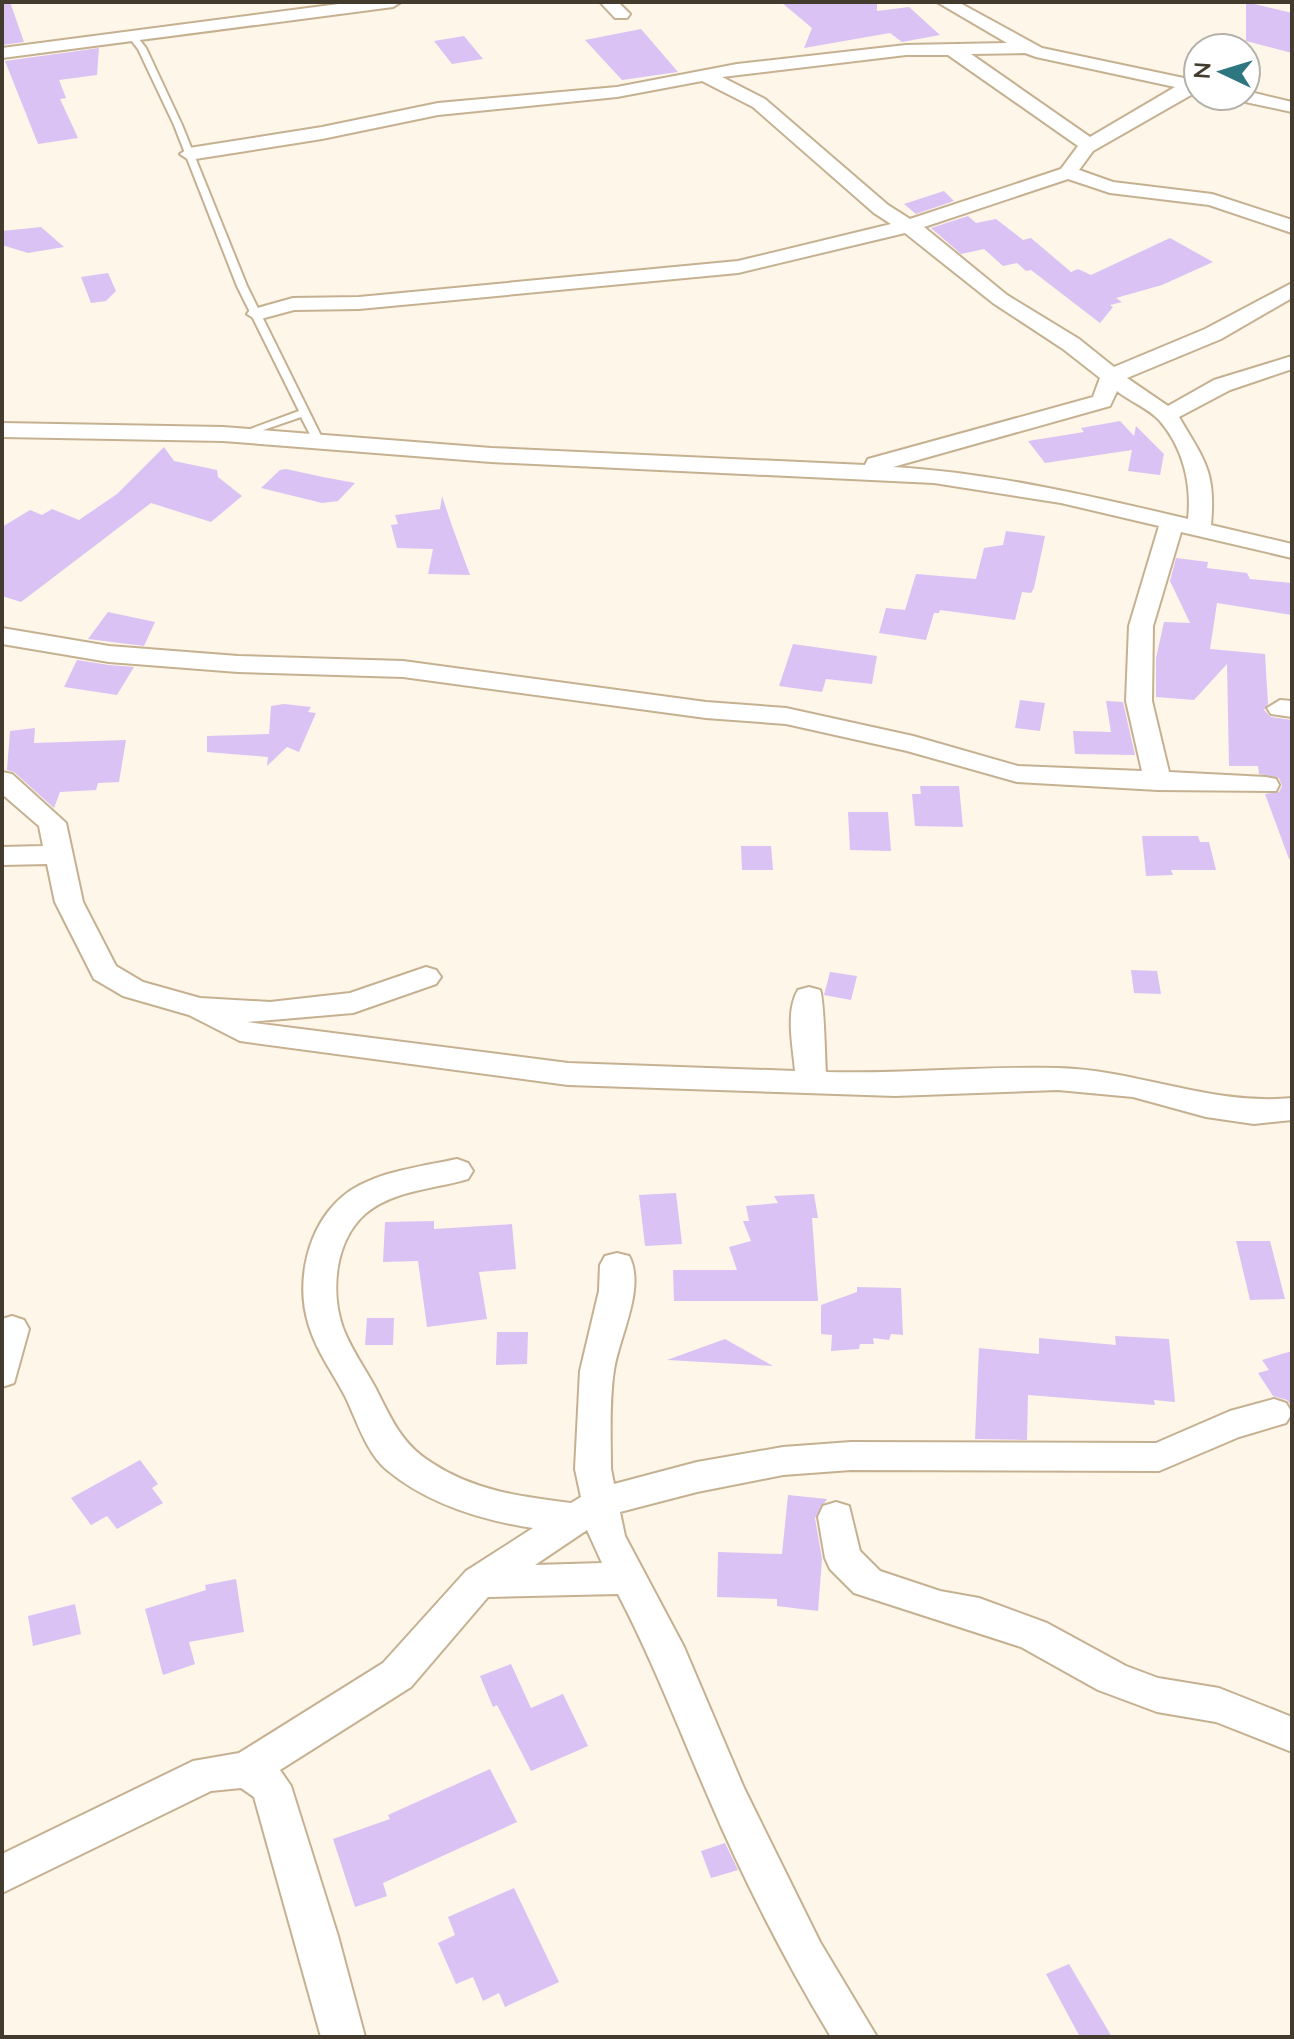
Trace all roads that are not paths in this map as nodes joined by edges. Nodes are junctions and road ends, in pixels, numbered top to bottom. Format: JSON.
{"nodes":[{"id":1,"x":393,"y":2,"type":"edge"},
{"id":2,"x":945,"y":2,"type":"edge"},
{"id":3,"x":312,"y":7,"type":"edge"},
{"id":4,"x":132,"y":36,"type":"junction"},
{"id":5,"x":1029,"y":48,"type":"junction"},
{"id":6,"x":953,"y":50,"type":"junction"},
{"id":7,"x":2,"y":53,"type":"edge"},
{"id":8,"x":1137,"y":74,"type":"junction"},
{"id":9,"x":704,"y":75,"type":"junction"},
{"id":10,"x":1182,"y":83,"type":"edge"},
{"id":11,"x":1182,"y":91,"type":"edge"},
{"id":12,"x":1166,"y":98,"type":"junction"},
{"id":13,"x":1262,"y":100,"type":"edge"},
{"id":14,"x":1292,"y":107,"type":"edge"},
{"id":15,"x":1089,"y":145,"type":"junction"},
{"id":16,"x":189,"y":154,"type":"junction"},
{"id":17,"x":1068,"y":173,"type":"junction"},
{"id":18,"x":908,"y":226,"type":"junction"},
{"id":19,"x":1292,"y":227,"type":"edge"},
{"id":20,"x":1292,"y":289,"type":"edge"},
{"id":21,"x":257,"y":314,"type":"junction"},
{"id":22,"x":1292,"y":362,"type":"edge"},
{"id":23,"x":1112,"y":376,"type":"junction"},
{"id":24,"x":303,"y":413,"type":"junction"},
{"id":25,"x":1167,"y":415,"type":"junction"},
{"id":26,"x":2,"y":430,"type":"edge"},
{"id":27,"x":239,"y":435,"type":"junction"},
{"id":28,"x":319,"y":442,"type":"junction"},
{"id":29,"x":845,"y":472,"type":"junction"},
{"id":30,"x":1172,"y":521,"type":"junction"},
{"id":31,"x":1199,"y":526,"type":"junction"},
{"id":32,"x":1292,"y":551,"type":"edge"},
{"id":33,"x":2,"y":636,"type":"edge"},
{"id":34,"x":2,"y":780,"type":"edge"},
{"id":35,"x":1158,"y":782,"type":"junction"},
{"id":36,"x":1266,"y":785,"type":"dead end"},
{"id":37,"x":57,"y":855,"type":"junction"},
{"id":38,"x":2,"y":856,"type":"edge"},
{"id":39,"x":426,"y":977,"type":"dead end"},
{"id":40,"x":809,"y":997,"type":"dead end"},
{"id":41,"x":200,"y":1008,"type":"junction"},
{"id":42,"x":812,"y":1084,"type":"junction"},
{"id":43,"x":1292,"y":1109,"type":"edge"},
{"id":44,"x":457,"y":1171,"type":"dead end"},
{"id":45,"x":617,"y":1265,"type":"dead end"},
{"id":46,"x":12,"y":1329,"type":"dead end"},
{"id":47,"x":2,"y":1373,"type":"edge"},
{"id":48,"x":1274,"y":1413,"type":"dead end"},
{"id":49,"x":587,"y":1510,"type":"junction"},
{"id":50,"x":836,"y":1517,"type":"dead end"},
{"id":51,"x":629,"y":1578,"type":"junction"},
{"id":52,"x":479,"y":1582,"type":"junction"},
{"id":53,"x":1292,"y":1735,"type":"edge"},
{"id":54,"x":246,"y":1770,"type":"junction"},
{"id":55,"x":2,"y":1874,"type":"edge"},
{"id":56,"x":343,"y":2037,"type":"edge"},
{"id":57,"x":855,"y":2037,"type":"edge"}],
"edges":[{"from":1,"to":3,"type":"street"},
{"from":2,"to":5,"type":"street"},
{"from":3,"to":4,"type":"street"},
{"from":4,"to":7,"type":"street"},
{"from":4,"to":16,"type":"lane"},
{"from":5,"to":6,"type":"street"},
{"from":5,"to":8,"type":"street"},
{"from":6,"to":9,"type":"street"},
{"from":6,"to":15,"type":"street"},
{"from":8,"to":10,"type":"street"},
{"from":8,"to":12,"type":"street"},
{"from":9,"to":16,"type":"street"},
{"from":9,"to":18,"type":"street"},
{"from":11,"to":12,"type":"street"},
{"from":12,"to":15,"type":"street"},
{"from":13,"to":14,"type":"street"},
{"from":15,"to":17,"type":"street"},
{"from":16,"to":21,"type":"lane"},
{"from":17,"to":18,"type":"street"},
{"from":17,"to":19,"type":"street"},
{"from":18,"to":21,"type":"street"},
{"from":18,"to":23,"type":"street"},
{"from":20,"to":23,"type":"street"},
{"from":21,"to":24,"type":"lane"},
{"from":22,"to":25,"type":"street"},
{"from":23,"to":25,"type":"street"},
{"from":23,"to":29,"type":"street"},
{"from":24,"to":27,"type":"lane"},
{"from":24,"to":28,"type":"lane"},
{"from":25,"to":31,"type":"street"},
{"from":26,"to":27,"type":"street"},
{"from":27,"to":28,"type":"street"},
{"from":28,"to":29,"type":"street"},
{"from":29,"to":30,"type":"street"},
{"from":30,"to":31,"type":"street"},
{"from":30,"to":35,"type":"street"},
{"from":31,"to":32,"type":"street"},
{"from":33,"to":35,"type":"street"},
{"from":34,"to":37,"type":"street"},
{"from":35,"to":36,"type":"street"},
{"from":37,"to":38,"type":"street"},
{"from":37,"to":41,"type":"street"},
{"from":39,"to":41,"type":"street"},
{"from":40,"to":42,"type":"street"},
{"from":41,"to":42,"type":"street"},
{"from":42,"to":43,"type":"street"},
{"from":44,"to":49,"type":"street"},
{"from":45,"to":49,"type":"street"},
{"from":46,"to":47,"type":"street"},
{"from":48,"to":49,"type":"street"},
{"from":49,"to":51,"type":"street"},
{"from":49,"to":52,"type":"street"},
{"from":50,"to":53,"type":"street"},
{"from":51,"to":52,"type":"street"},
{"from":51,"to":57,"type":"street"},
{"from":52,"to":54,"type":"street"},
{"from":54,"to":55,"type":"street"},
{"from":54,"to":56,"type":"street"}]}
